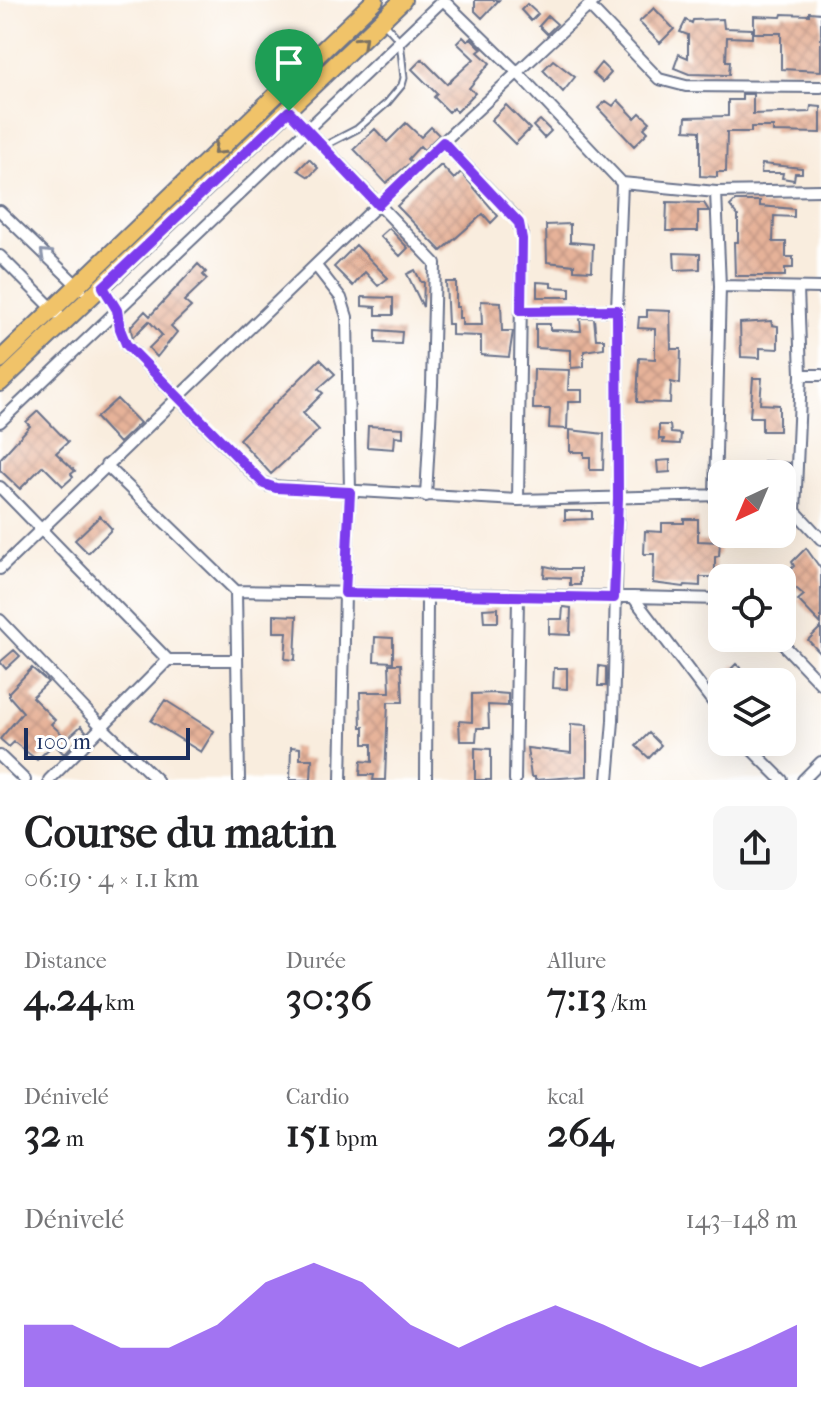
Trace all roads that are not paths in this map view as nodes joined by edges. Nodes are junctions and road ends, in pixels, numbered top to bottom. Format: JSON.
{"nodes":[{"id":1,"x":375,"y":0,"type":"edge"},
{"id":2,"x":403,"y":0,"type":"edge"},
{"id":3,"x":443,"y":0,"type":"edge"},
{"id":4,"x":592,"y":3,"type":"edge"},
{"id":5,"x":383,"y":21,"type":"junction"},
{"id":6,"x":400,"y":41,"type":"junction"},
{"id":7,"x":517,"y":72,"type":"junction"},
{"id":8,"x":821,"y":87,"type":"edge"},
{"id":9,"x":289,"y":111,"type":"junction"},
{"id":10,"x":307,"y":129,"type":"junction"},
{"id":11,"x":443,"y":142,"type":"junction"},
{"id":12,"x":323,"y":146,"type":"junction"},
{"id":13,"x":622,"y":183,"type":"junction"},
{"id":14,"x":821,"y":190,"type":"edge"},
{"id":15,"x":716,"y":192,"type":"junction"},
{"id":16,"x":378,"y":205,"type":"junction"},
{"id":17,"x":0,"y":211,"type":"edge"},
{"id":18,"x":0,"y":256,"type":"edge"},
{"id":19,"x":316,"y":266,"type":"junction"},
{"id":20,"x":77,"y":285,"type":"junction"},
{"id":21,"x":720,"y":286,"type":"junction"},
{"id":22,"x":798,"y":288,"type":"junction"},
{"id":23,"x":821,"y":288,"type":"edge"},
{"id":24,"x":97,"y":293,"type":"junction"},
{"id":25,"x":53,"y":309,"type":"junction"},
{"id":26,"x":117,"y":310,"type":"junction"},
{"id":27,"x":617,"y":310,"type":"junction"},
{"id":28,"x":521,"y":311,"type":"junction"},
{"id":29,"x":66,"y":322,"type":"junction"},
{"id":30,"x":0,"y":360,"type":"edge"},
{"id":31,"x":801,"y":375,"type":"junction"},
{"id":32,"x":821,"y":375,"type":"edge"},
{"id":33,"x":0,"y":383,"type":"edge"},
{"id":34,"x":178,"y":397,"type":"junction"},
{"id":35,"x":0,"y":422,"type":"edge"},
{"id":36,"x":718,"y":460,"type":"edge"},
{"id":37,"x":106,"y":465,"type":"junction"},
{"id":38,"x":0,"y":487,"type":"edge"},
{"id":39,"x":796,"y":488,"type":"edge"},
{"id":40,"x":350,"y":492,"type":"junction"},
{"id":41,"x":708,"y":495,"type":"edge"},
{"id":42,"x":426,"y":496,"type":"junction"},
{"id":43,"x":618,"y":498,"type":"junction"},
{"id":44,"x":518,"y":500,"type":"junction"},
{"id":45,"x":796,"y":512,"type":"edge"},
{"id":46,"x":39,"y":529,"type":"junction"},
{"id":47,"x":821,"y":539,"type":"edge"},
{"id":48,"x":0,"y":569,"type":"edge"},
{"id":49,"x":236,"y":591,"type":"junction"},
{"id":50,"x":345,"y":593,"type":"junction"},
{"id":51,"x":427,"y":595,"type":"junction"},
{"id":52,"x":518,"y":597,"type":"junction"},
{"id":53,"x":633,"y":597,"type":"junction"},
{"id":54,"x":614,"y":598,"type":"junction"},
{"id":55,"x":708,"y":599,"type":"edge"},
{"id":56,"x":0,"y":620,"type":"edge"},
{"id":57,"x":790,"y":652,"type":"edge"},
{"id":58,"x":168,"y":660,"type":"junction"},
{"id":59,"x":236,"y":660,"type":"junction"},
{"id":60,"x":821,"y":684,"type":"edge"},
{"id":61,"x":708,"y":696,"type":"edge"},
{"id":62,"x":102,"y":727,"type":"junction"},
{"id":63,"x":0,"y":756,"type":"edge"},
{"id":64,"x":758,"y":756,"type":"edge"},
{"id":65,"x":821,"y":762,"type":"edge"},
{"id":66,"x":25,"y":780,"type":"edge"},
{"id":67,"x":49,"y":780,"type":"edge"},
{"id":68,"x":157,"y":780,"type":"edge"},
{"id":69,"x":239,"y":780,"type":"edge"},
{"id":70,"x":341,"y":780,"type":"edge"},
{"id":71,"x":426,"y":780,"type":"edge"},
{"id":72,"x":515,"y":780,"type":"edge"},
{"id":73,"x":608,"y":780,"type":"edge"},
{"id":74,"x":782,"y":780,"type":"edge"},
{"id":75,"x":803,"y":780,"type":"edge"}],
"edges":[{"from":1,"to":20,"type":"main road","one_way":true},
{"from":2,"to":5,"type":"main road"},
{"from":3,"to":6,"type":"street"},
{"from":3,"to":7,"type":"street"},
{"from":4,"to":7,"type":"street"},
{"from":4,"to":8,"type":"street"},
{"from":5,"to":6,"type":"lane"},
{"from":9,"to":5,"type":"main road","one_way":true},
{"from":6,"to":10,"type":"street"},
{"from":6,"to":12,"type":"lane"},
{"from":7,"to":11,"type":"street"},
{"from":7,"to":13,"type":"street"},
{"from":9,"to":10,"type":"street"},
{"from":9,"to":24,"type":"main road"},
{"from":10,"to":12,"type":"street"},
{"from":10,"to":26,"type":"street"},
{"from":11,"to":16,"type":"street"},
{"from":11,"to":28,"type":"street"},
{"from":12,"to":16,"type":"street"},
{"from":13,"to":15,"type":"street"},
{"from":13,"to":27,"type":"street"},
{"from":14,"to":15,"type":"street"},
{"from":15,"to":21,"type":"street"},
{"from":16,"to":19,"type":"street"},
{"from":16,"to":42,"type":"street"},
{"from":20,"to":17,"type":"street","one_way":true},
{"from":18,"to":25,"type":"street"},
{"from":19,"to":34,"type":"street"},
{"from":19,"to":40,"type":"street"},
{"from":20,"to":24,"type":"street"},
{"from":20,"to":25,"type":"main road"},
{"from":21,"to":22,"type":"street"},
{"from":21,"to":36,"type":"street"},
{"from":22,"to":23,"type":"street"},
{"from":22,"to":31,"type":"street"},
{"from":24,"to":26,"type":"street"},
{"from":24,"to":29,"type":"main road"},
{"from":25,"to":29,"type":"street"},
{"from":25,"to":30,"type":"main road"},
{"from":26,"to":34,"type":"street"},
{"from":26,"to":35,"type":"street"},
{"from":27,"to":28,"type":"street"},
{"from":27,"to":43,"type":"street"},
{"from":28,"to":44,"type":"street"},
{"from":29,"to":33,"type":"main road"},
{"from":31,"to":32,"type":"street"},
{"from":31,"to":39,"type":"street"},
{"from":34,"to":37,"type":"street"},
{"from":34,"to":40,"type":"street"},
{"from":37,"to":46,"type":"street"},
{"from":37,"to":49,"type":"street"},
{"from":38,"to":46,"type":"street"},
{"from":40,"to":42,"type":"street"},
{"from":40,"to":50,"type":"street"},
{"from":41,"to":43,"type":"street"},
{"from":42,"to":44,"type":"street"},
{"from":43,"to":44,"type":"street"},
{"from":43,"to":54,"type":"street"},
{"from":45,"to":47,"type":"street"},
{"from":46,"to":48,"type":"street"},
{"from":46,"to":58,"type":"street"},
{"from":49,"to":50,"type":"street"},
{"from":49,"to":59,"type":"street"},
{"from":50,"to":51,"type":"street"},
{"from":50,"to":70,"type":"street"},
{"from":51,"to":52,"type":"street"},
{"from":51,"to":71,"type":"street"},
{"from":52,"to":54,"type":"street"},
{"from":52,"to":72,"type":"street"},
{"from":53,"to":54,"type":"street"},
{"from":53,"to":55,"type":"street"},
{"from":53,"to":61,"type":"street"},
{"from":54,"to":73,"type":"street"},
{"from":56,"to":62,"type":"street"},
{"from":57,"to":60,"type":"street"},
{"from":58,"to":59,"type":"street"},
{"from":58,"to":62,"type":"street"},
{"from":59,"to":69,"type":"street"},
{"from":62,"to":67,"type":"street"},
{"from":62,"to":68,"type":"street"},
{"from":63,"to":66,"type":"street"},
{"from":64,"to":74,"type":"street"},
{"from":65,"to":75,"type":"street"}]}
